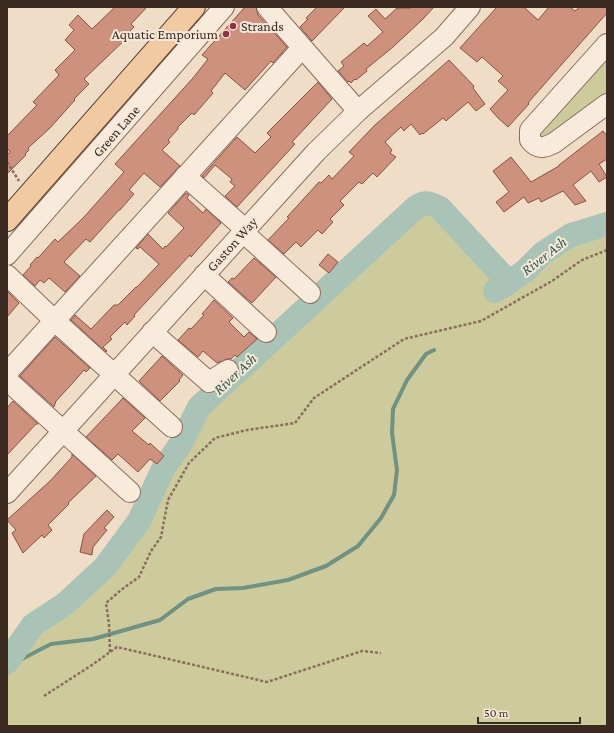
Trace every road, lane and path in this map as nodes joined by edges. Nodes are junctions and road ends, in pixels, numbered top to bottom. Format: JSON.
{"nodes":[{"id":1,"x":194,"y":7,"type":"edge"},
{"id":2,"x":224,"y":7,"type":"edge"},
{"id":3,"x":267,"y":7,"type":"edge"},
{"id":4,"x":470,"y":7,"type":"edge"},
{"id":5,"x":607,"y":44,"type":"edge"},
{"id":6,"x":302,"y":48,"type":"junction"},
{"id":7,"x":607,"y":104,"type":"edge"},
{"id":8,"x":358,"y":112,"type":"junction"},
{"id":9,"x":185,"y":176,"type":"junction"},
{"id":10,"x":7,"y":220,"type":"edge"},
{"id":11,"x":244,"y":230,"type":"junction"},
{"id":12,"x":607,"y":250,"type":"edge"},
{"id":13,"x":7,"y":255,"type":"edge"},
{"id":14,"x":7,"y":275,"type":"edge"},
{"id":15,"x":204,"y":275,"type":"junction"},
{"id":16,"x":310,"y":293,"type":"dead end"},
{"id":17,"x":55,"y":320,"type":"junction"},
{"id":18,"x":152,"y":332,"type":"junction"},
{"id":19,"x":266,"y":332,"type":"dead end"},
{"id":20,"x":228,"y":370,"type":"dead end"},
{"id":21,"x":7,"y":373,"type":"edge"},
{"id":22,"x":114,"y":374,"type":"junction"},
{"id":23,"x":7,"y":380,"type":"edge"},
{"id":24,"x":172,"y":427,"type":"dead end"},
{"id":25,"x":63,"y":430,"type":"junction"},
{"id":26,"x":130,"y":492,"type":"dead end"},
{"id":27,"x":7,"y":493,"type":"edge"},
{"id":28,"x":110,"y":652,"type":"junction"},
{"id":29,"x":381,"y":653,"type":"dead end"},
{"id":30,"x":44,"y":696,"type":"dead end"}],
"edges":[{"from":1,"to":10,"type":"main road","name":"Green Lane"},
{"from":2,"to":13,"type":"street","name":"Green Lane"},
{"from":3,"to":6,"type":"street"},
{"from":4,"to":8,"type":"street","name":"Gaston Way"},
{"from":5,"to":7,"type":"street"},
{"from":6,"to":8,"type":"street"},
{"from":6,"to":9,"type":"street"},
{"from":8,"to":11,"type":"street","name":"Gaston Way"},
{"from":9,"to":11,"type":"street"},
{"from":9,"to":17,"type":"street"},
{"from":11,"to":15,"type":"street","name":"Gaston Way"},
{"from":11,"to":16,"type":"street"},
{"from":12,"to":28,"type":"path"},
{"from":14,"to":17,"type":"street"},
{"from":15,"to":18,"type":"street","name":"Gaston Way"},
{"from":15,"to":19,"type":"street"},
{"from":17,"to":21,"type":"street"},
{"from":17,"to":22,"type":"street"},
{"from":18,"to":20,"type":"street"},
{"from":18,"to":22,"type":"street","name":"Gaston Way"},
{"from":22,"to":24,"type":"street"},
{"from":22,"to":25,"type":"street","name":"Gaston Way"},
{"from":23,"to":25,"type":"street"},
{"from":25,"to":26,"type":"street"},
{"from":25,"to":27,"type":"street","name":"Gaston Way"},
{"from":28,"to":29,"type":"path"},
{"from":28,"to":30,"type":"path"}]}
